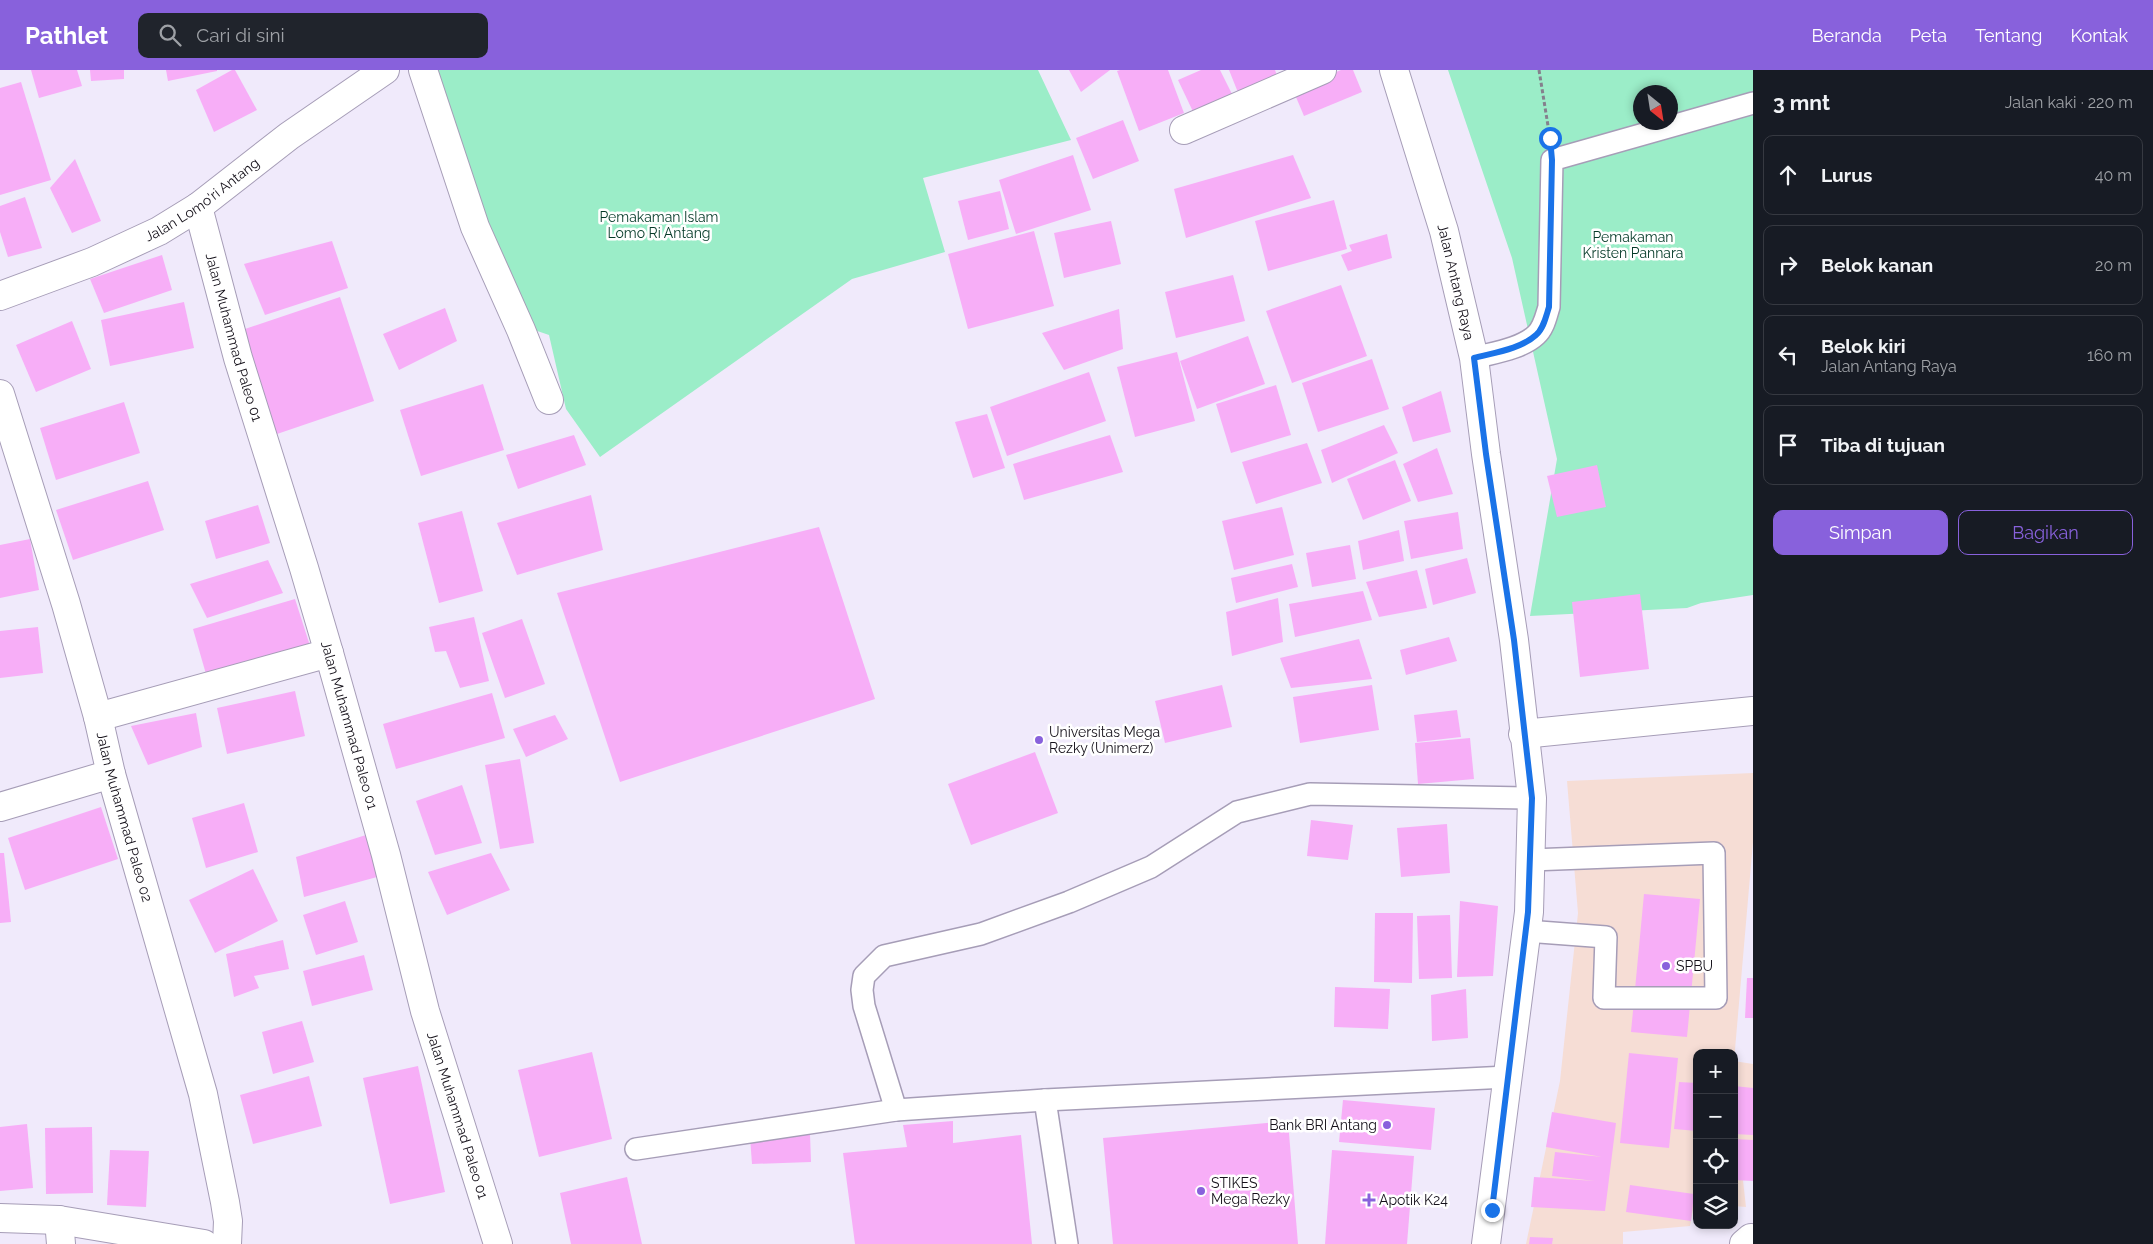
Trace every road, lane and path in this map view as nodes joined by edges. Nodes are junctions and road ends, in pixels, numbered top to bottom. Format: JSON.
{"nodes":[{"id":1,"x":385,"y":70,"type":"edge"},
{"id":2,"x":423,"y":70,"type":"edge"},
{"id":3,"x":1322,"y":70,"type":"edge"},
{"id":4,"x":1394,"y":70,"type":"edge"},
{"id":5,"x":1539,"y":70,"type":"edge"},
{"id":6,"x":1753,"y":103,"type":"edge"},
{"id":7,"x":1184,"y":130,"type":"dead end"},
{"id":8,"x":1552,"y":160,"type":"junction"},
{"id":9,"x":198,"y":207,"type":"junction"},
{"id":10,"x":0,"y":296,"type":"edge"},
{"id":11,"x":1474,"y":358,"type":"junction"},
{"id":12,"x":0,"y":394,"type":"edge"},
{"id":13,"x":549,"y":400,"type":"dead end"},
{"id":14,"x":329,"y":653,"type":"junction"},
{"id":15,"x":1753,"y":711,"type":"edge"},
{"id":16,"x":98,"y":717,"type":"junction"},
{"id":17,"x":1523,"y":734,"type":"junction"},
{"id":18,"x":112,"y":774,"type":"junction"},
{"id":19,"x":1532,"y":798,"type":"junction"},
{"id":20,"x":0,"y":807,"type":"edge"},
{"id":21,"x":1531,"y":860,"type":"junction"},
{"id":22,"x":1526,"y":931,"type":"junction"},
{"id":23,"x":1507,"y":1077,"type":"junction"},
{"id":24,"x":1045,"y":1100,"type":"junction"},
{"id":25,"x":896,"y":1110,"type":"junction"},
{"id":26,"x":636,"y":1149,"type":"dead end"},
{"id":27,"x":0,"y":1218,"type":"edge"},
{"id":28,"x":60,"y":1232,"type":"edge"},
{"id":29,"x":1753,"y":1241,"type":"edge"},
{"id":30,"x":204,"y":1244,"type":"edge"},
{"id":31,"x":227,"y":1244,"type":"edge"},
{"id":32,"x":498,"y":1244,"type":"edge"},
{"id":33,"x":1067,"y":1244,"type":"edge"},
{"id":34,"x":1486,"y":1244,"type":"edge"},
{"id":35,"x":1744,"y":1244,"type":"edge"}],
"edges":[{"from":1,"to":9,"type":"street","name":"Jalan Lomo'ri Antang"},
{"from":2,"to":13,"type":"street"},
{"from":3,"to":7,"type":"street"},
{"from":4,"to":11,"type":"street","name":"Jalan Antang Raya"},
{"from":5,"to":8,"type":"path"},
{"from":6,"to":8,"type":"lane"},
{"from":8,"to":11,"type":"lane"},
{"from":9,"to":10,"type":"street","name":"Jalan Lomo'ri Antang"},
{"from":9,"to":14,"type":"street","name":"Jalan Muhammad Paleo 01"},
{"from":11,"to":17,"type":"street","name":"Jalan Antang Raya"},
{"from":12,"to":16,"type":"street","name":"Jalan Muhammad Paleo 02"},
{"from":14,"to":16,"type":"street"},
{"from":14,"to":32,"type":"street","name":"Jalan Muhammad Paleo 01"},
{"from":15,"to":17,"type":"street"},
{"from":16,"to":18,"type":"street","name":"Jalan Muhammad Paleo 02"},
{"from":17,"to":19,"type":"street","name":"Jalan Antang Raya"},
{"from":18,"to":20,"type":"street"},
{"from":18,"to":31,"type":"street","name":"Jalan Muhammad Paleo 02"},
{"from":19,"to":21,"type":"street","name":"Jalan Antang Raya"},
{"from":19,"to":25,"type":"lane"},
{"from":21,"to":22,"type":"street","name":"Jalan Antang Raya"},
{"from":21,"to":22,"type":"lane"},
{"from":22,"to":23,"type":"street","name":"Jalan Antang Raya"},
{"from":23,"to":24,"type":"lane"},
{"from":23,"to":34,"type":"street","name":"Jalan Antang Raya"},
{"from":24,"to":25,"type":"lane"},
{"from":24,"to":33,"type":"lane"},
{"from":25,"to":26,"type":"lane"},
{"from":27,"to":28,"type":"street"},
{"from":28,"to":30,"type":"street"},
{"from":29,"to":35,"type":"street"}]}
